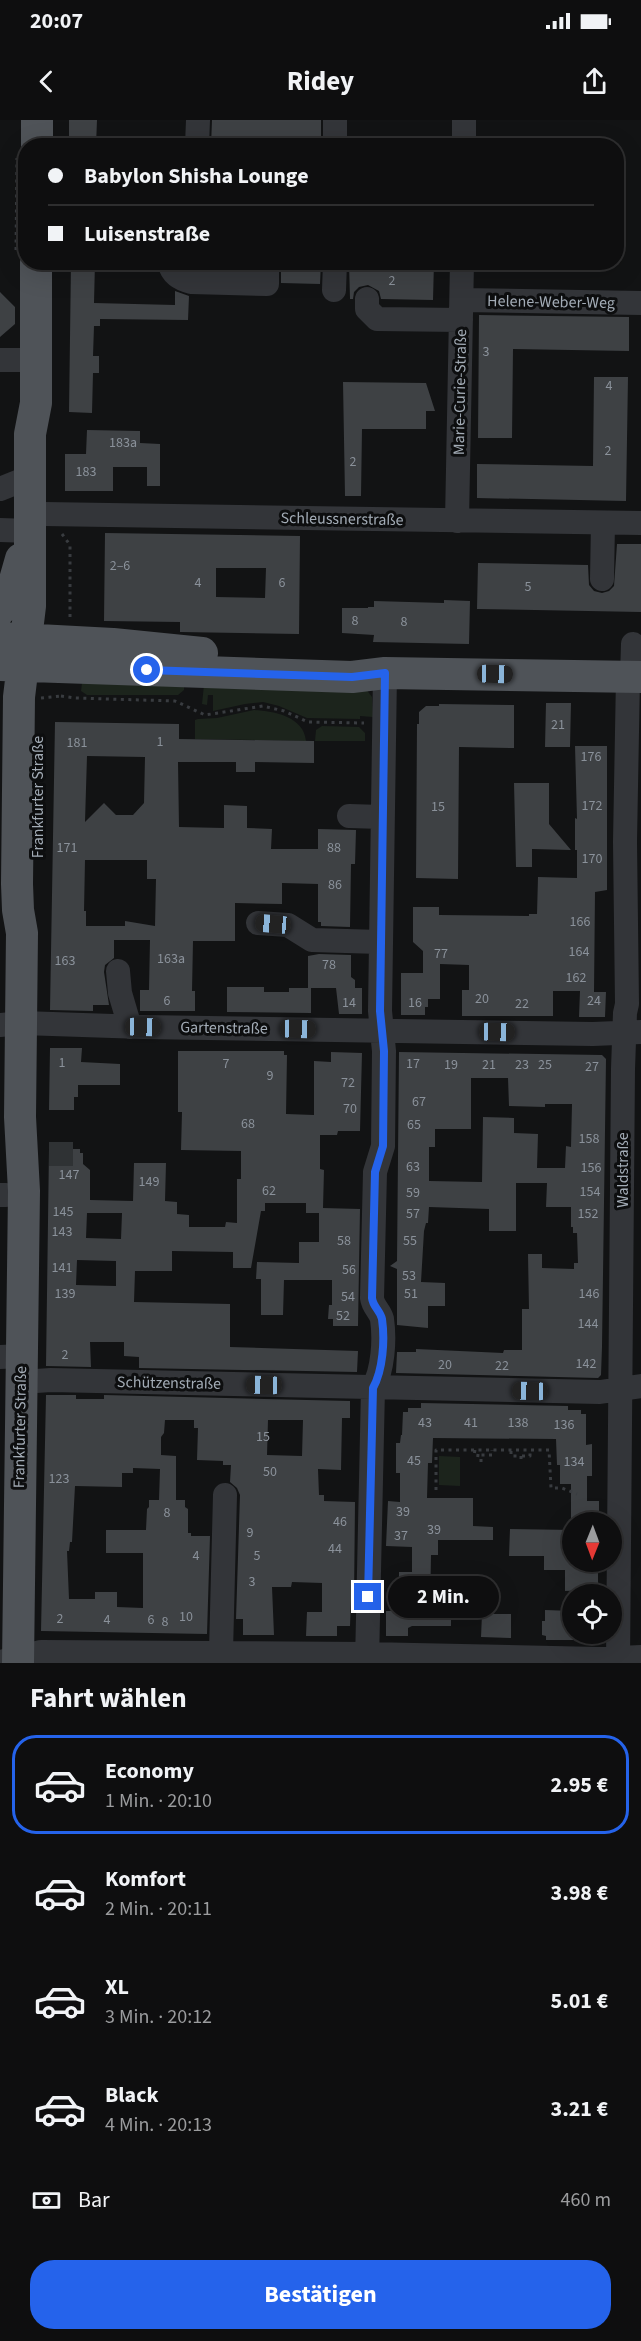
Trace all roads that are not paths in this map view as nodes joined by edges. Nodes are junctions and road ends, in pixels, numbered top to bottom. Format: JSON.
{"nodes":[{"id":1,"x":37,"y":120,"type":"edge"},
{"id":2,"x":198,"y":120,"type":"edge"},
{"id":3,"x":335,"y":120,"type":"edge"},
{"id":4,"x":465,"y":120,"type":"edge"},
{"id":5,"x":37,"y":138,"type":"edge"},
{"id":6,"x":197,"y":138,"type":"edge"},
{"id":7,"x":335,"y":138,"type":"edge"},
{"id":8,"x":464,"y":138,"type":"edge"},
{"id":9,"x":36,"y":270,"type":"edge"},
{"id":10,"x":173,"y":270,"type":"edge"},
{"id":11,"x":267,"y":270,"type":"edge"},
{"id":12,"x":334,"y":270,"type":"edge"},
{"id":13,"x":462,"y":270,"type":"edge"},
{"id":14,"x":226,"y":273,"type":"edge"},
{"id":15,"x":334,"y":290,"type":"dead end"},
{"id":16,"x":368,"y":299,"type":"dead end"},
{"id":17,"x":641,"y":303,"type":"edge"},
{"id":18,"x":462,"y":310,"type":"junction"},
{"id":19,"x":0,"y":360,"type":"edge"},
{"id":20,"x":36,"y":360,"type":"junction"},
{"id":21,"x":36,"y":403,"type":"junction"},
{"id":22,"x":30,"y":477,"type":"junction"},
{"id":23,"x":0,"y":489,"type":"edge"},
{"id":24,"x":457,"y":521,"type":"junction"},
{"id":25,"x":598,"y":523,"type":"junction"},
{"id":26,"x":641,"y":523,"type":"edge"},
{"id":27,"x":34,"y":527,"type":"edge"},
{"id":28,"x":597,"y":579,"type":"dead end"},
{"id":29,"x":0,"y":610,"type":"edge"},
{"id":30,"x":633,"y":644,"type":"dead end"},
{"id":31,"x":21,"y":653,"type":"edge"},
{"id":32,"x":385,"y":673,"type":"junction"},
{"id":33,"x":634,"y":677,"type":"edge"},
{"id":34,"x":349,"y":821,"type":"dead end"},
{"id":35,"x":382,"y":821,"type":"junction"},
{"id":36,"x":633,"y":842,"type":"edge"},
{"id":37,"x":258,"y":923,"type":"dead end"},
{"id":38,"x":380,"y":942,"type":"junction"},
{"id":39,"x":118,"y":971,"type":"dead end"},
{"id":40,"x":18,"y":1023,"type":"edge"},
{"id":41,"x":130,"y":1027,"type":"junction"},
{"id":42,"x":383,"y":1031,"type":"junction"},
{"id":43,"x":632,"y":1032,"type":"edge"},
{"id":44,"x":632,"y":1155,"type":"edge"},
{"id":45,"x":10,"y":1194,"type":"edge"},
{"id":46,"x":14,"y":1365,"type":"edge"},
{"id":47,"x":373,"y":1388,"type":"junction"},
{"id":48,"x":631,"y":1389,"type":"edge"},
{"id":49,"x":225,"y":1495,"type":"dead end"},
{"id":50,"x":221,"y":1652,"type":"junction"},
{"id":51,"x":131,"y":1658,"type":"edge"},
{"id":52,"x":367,"y":1658,"type":"edge"},
{"id":53,"x":625,"y":1659,"type":"edge"},
{"id":54,"x":12,"y":1661,"type":"edge"}],
"edges":[{"from":1,"to":5,"type":"main road"},
{"from":2,"to":6,"type":"street"},
{"from":3,"to":7,"type":"street"},
{"from":4,"to":8,"type":"street"},
{"from":9,"to":20,"type":"main road","name":"Frankfurter Straße"},
{"from":10,"to":14,"type":"street"},
{"from":11,"to":14,"type":"street"},
{"from":12,"to":15,"type":"street"},
{"from":13,"to":18,"type":"street","name":"Marie-Curie-Straße"},
{"from":16,"to":18,"type":"street","name":"Helene-Weber-Weg"},
{"from":17,"to":18,"type":"street","name":"Helene-Weber-Weg"},
{"from":18,"to":24,"type":"street","name":"Marie-Curie-Straße"},
{"from":19,"to":20,"type":"street"},
{"from":20,"to":21,"type":"main road","name":"Frankfurter Straße"},
{"from":21,"to":22,"type":"main road","name":"Frankfurter Straße"},
{"from":21,"to":27,"type":"main road","name":"Frankfurter Straße"},
{"from":22,"to":23,"type":"street"},
{"from":22,"to":27,"type":"main road","name":"Frankfurter Straße"},
{"from":24,"to":25,"type":"street","name":"Schleussnerstraße"},
{"from":24,"to":27,"type":"street","name":"Schleussnerstraße"},
{"from":25,"to":26,"type":"street","name":"Schleussnerstraße"},
{"from":25,"to":28,"type":"street"},
{"from":27,"to":29,"type":"main road"},
{"from":27,"to":31,"type":"main road","name":"Frankfurter Straße"},
{"from":30,"to":33,"type":"street","name":"Waldstraße"},
{"from":31,"to":32,"type":"main road"},
{"from":31,"to":40,"type":"main road","name":"Frankfurter Straße"},
{"from":32,"to":33,"type":"main road"},
{"from":32,"to":35,"type":"street"},
{"from":33,"to":36,"type":"street","name":"Waldstraße"},
{"from":34,"to":35,"type":"street"},
{"from":35,"to":38,"type":"street"},
{"from":36,"to":43,"type":"street","name":"Waldstraße"},
{"from":37,"to":38,"type":"street"},
{"from":38,"to":42,"type":"street"},
{"from":39,"to":41,"type":"street"},
{"from":40,"to":41,"type":"street","name":"Gartenstraße"},
{"from":40,"to":45,"type":"main road","name":"Frankfurter Straße"},
{"from":41,"to":42,"type":"street","name":"Gartenstraße"},
{"from":42,"to":43,"type":"street","name":"Gartenstraße"},
{"from":42,"to":47,"type":"street"},
{"from":43,"to":44,"type":"street","name":"Waldstraße"},
{"from":44,"to":48,"type":"street","name":"Waldstraße"},
{"from":45,"to":46,"type":"main road","name":"Frankfurter Straße"},
{"from":46,"to":47,"type":"street","name":"Schützenstraße"},
{"from":46,"to":54,"type":"main road","name":"Frankfurter Straße"},
{"from":47,"to":48,"type":"street","name":"Schützenstraße"},
{"from":47,"to":52,"type":"street"},
{"from":48,"to":53,"type":"street","name":"Waldstraße"},
{"from":49,"to":50,"type":"street"},
{"from":50,"to":51,"type":"street"},
{"from":50,"to":52,"type":"street"},
{"from":51,"to":54,"type":"street"},
{"from":52,"to":53,"type":"street"}]}
